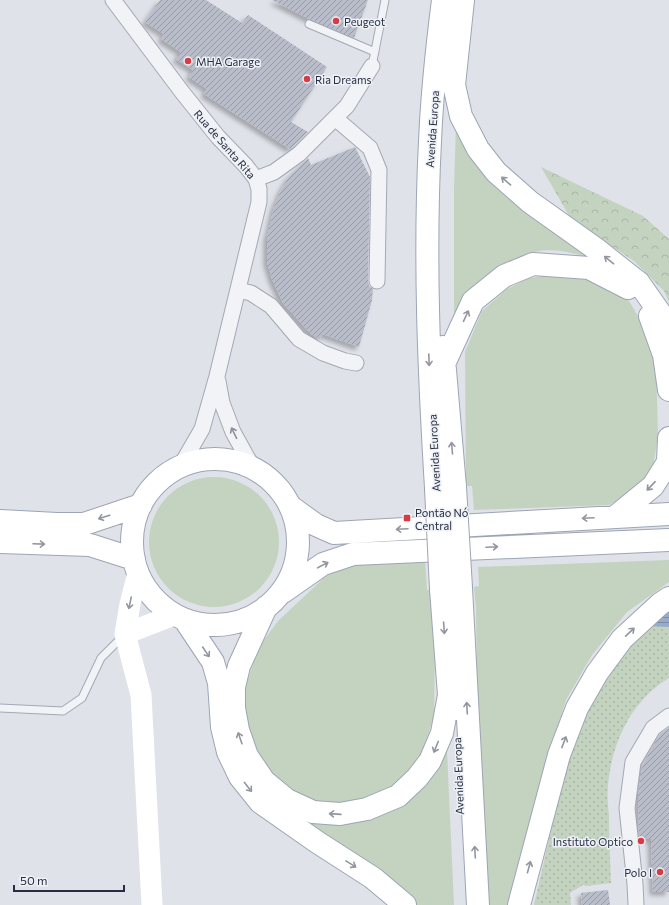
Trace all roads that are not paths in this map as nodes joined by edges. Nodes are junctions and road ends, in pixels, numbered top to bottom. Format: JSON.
{"nodes":[{"id":1,"x":385,"y":0,"type":"edge"},
{"id":2,"x":443,"y":0,"type":"edge"},
{"id":3,"x":456,"y":0,"type":"edge"},
{"id":4,"x":463,"y":0,"type":"edge"},
{"id":5,"x":116,"y":1,"type":"edge"},
{"id":6,"x":309,"y":24,"type":"dead end"},
{"id":7,"x":374,"y":59,"type":"junction"},
{"id":8,"x":335,"y":118,"type":"junction"},
{"id":9,"x":256,"y":179,"type":"junction"},
{"id":10,"x":377,"y":281,"type":"dead end"},
{"id":11,"x":238,"y":290,"type":"junction"},
{"id":12,"x":669,"y":332,"type":"edge"},
{"id":13,"x":356,"y":363,"type":"dead end"},
{"id":14,"x":444,"y":364,"type":"junction"},
{"id":15,"x":217,"y":376,"type":"junction"},
{"id":16,"x":669,"y":390,"type":"edge"},
{"id":17,"x":669,"y":438,"type":"edge"},
{"id":18,"x":180,"y":467,"type":"junction"},
{"id":19,"x":253,"y":468,"type":"junction"},
{"id":20,"x":445,"y":488,"type":"junction"},
{"id":21,"x":141,"y":505,"type":"junction"},
{"id":22,"x":291,"y":507,"type":"junction"},
{"id":23,"x":669,"y":514,"type":"edge"},
{"id":24,"x":615,"y":517,"type":"junction"},
{"id":25,"x":0,"y":521,"type":"edge"},
{"id":26,"x":669,"y":529,"type":"edge"},
{"id":27,"x":669,"y":540,"type":"edge"},
{"id":28,"x":636,"y":541,"type":"junction"},
{"id":29,"x":0,"y":542,"type":"edge"},
{"id":30,"x":136,"y":566,"type":"junction"},
{"id":31,"x":451,"y":589,"type":"junction"},
{"id":32,"x":669,"y":598,"type":"edge"},
{"id":33,"x":272,"y":601,"type":"junction"},
{"id":34,"x":179,"y":617,"type":"junction"},
{"id":35,"x":125,"y":634,"type":"junction"},
{"id":36,"x":449,"y":695,"type":"junction"},
{"id":37,"x":0,"y":708,"type":"edge"},
{"id":38,"x":669,"y":716,"type":"edge"},
{"id":39,"x":152,"y":905,"type":"edge"},
{"id":40,"x":405,"y":905,"type":"edge"},
{"id":41,"x":464,"y":905,"type":"edge"},
{"id":42,"x":478,"y":905,"type":"edge"},
{"id":43,"x":519,"y":905,"type":"edge"},
{"id":44,"x":636,"y":905,"type":"edge"}],
"edges":[{"from":1,"to":7,"type":"lane"},
{"from":2,"to":20,"type":"main road","name":"Avenida Europa","one_way":true},
{"from":3,"to":14,"type":"main road","name":"Avenida Europa"},
{"from":12,"to":4,"type":"main road","one_way":true},
{"from":5,"to":9,"type":"street","name":"Rua de Santa Rita"},
{"from":6,"to":7,"type":"lane"},
{"from":7,"to":8,"type":"street"},
{"from":8,"to":9,"type":"street"},
{"from":8,"to":10,"type":"street"},
{"from":9,"to":11,"type":"street","name":"Rua de Santa Rita"},
{"from":11,"to":13,"type":"street"},
{"from":11,"to":15,"type":"street","name":"Rua de Santa Rita"},
{"from":14,"to":16,"type":"main road","one_way":true},
{"from":20,"to":14,"type":"main road","name":"Avenida Europa","one_way":true},
{"from":15,"to":18,"type":"street","name":"Rua de Santa Rita"},
{"from":19,"to":15,"type":"street","name":"Rua de Santa Rita","one_way":true},
{"from":17,"to":24,"type":"main road","one_way":true},
{"from":18,"to":19,"type":"main road"},
{"from":18,"to":21,"type":"main road"},
{"from":19,"to":22,"type":"main road"},
{"from":20,"to":31,"type":"main road","name":"Avenida Europa","bridge":true},
{"from":21,"to":25,"type":"main road","one_way":true},
{"from":21,"to":30,"type":"main road"},
{"from":24,"to":22,"type":"main road","one_way":true},
{"from":22,"to":33,"type":"main road"},
{"from":23,"to":24,"type":"main road"},
{"from":26,"to":28,"type":"main road"},
{"from":27,"to":28,"type":"main road"},
{"from":33,"to":28,"type":"main road","one_way":true},
{"from":29,"to":30,"type":"main road","one_way":true},
{"from":30,"to":34,"type":"main road"},
{"from":30,"to":35,"type":"street","one_way":true},
{"from":31,"to":36,"type":"main road","name":"Avenida Europa","one_way":true},
{"from":42,"to":31,"type":"main road","name":"Avenida Europa","one_way":true},
{"from":43,"to":32,"type":"main road","one_way":true},
{"from":33,"to":34,"type":"main road"},
{"from":36,"to":33,"type":"main road","one_way":true},
{"from":34,"to":35,"type":"street"},
{"from":34,"to":40,"type":"main road","one_way":true},
{"from":35,"to":37,"type":"lane"},
{"from":35,"to":39,"type":"street"},
{"from":36,"to":41,"type":"main road","name":"Avenida Europa"},
{"from":38,"to":44,"type":"street"}]}
